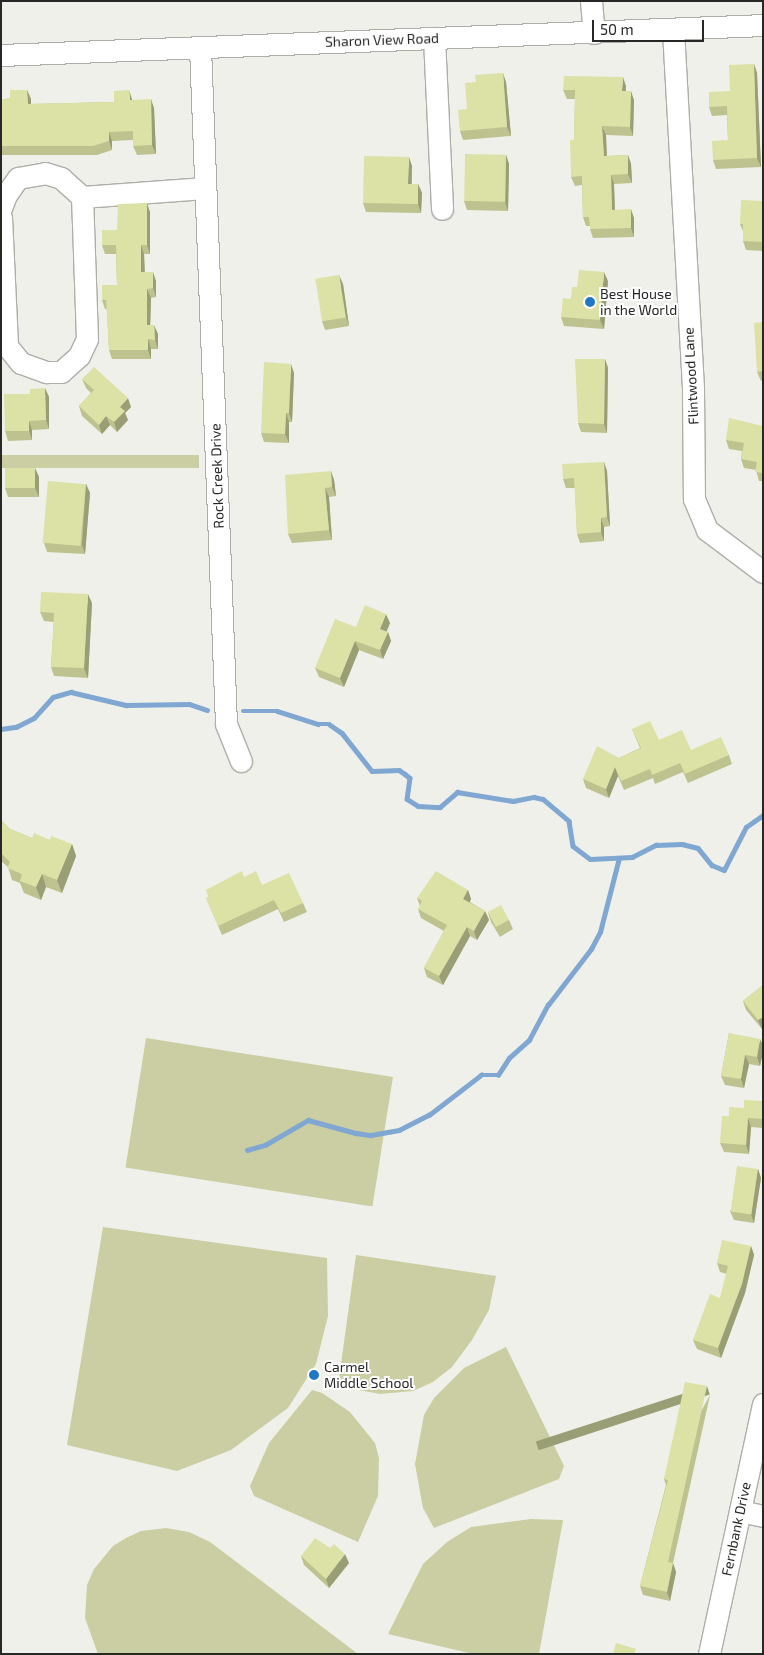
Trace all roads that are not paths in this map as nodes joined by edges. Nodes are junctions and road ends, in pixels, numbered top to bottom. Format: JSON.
{"nodes":[{"id":1,"x":591,"y":1,"type":"edge"},
{"id":2,"x":763,"y":25,"type":"edge"},
{"id":3,"x":673,"y":30,"type":"junction"},
{"id":4,"x":594,"y":33,"type":"junction"},
{"id":5,"x":434,"y":38,"type":"junction"},
{"id":6,"x":200,"y":47,"type":"junction"},
{"id":7,"x":1,"y":55,"type":"edge"},
{"id":8,"x":205,"y":188,"type":"junction"},
{"id":9,"x":82,"y":197,"type":"junction"},
{"id":10,"x":1,"y":208,"type":"edge"},
{"id":11,"x":442,"y":209,"type":"dead end"},
{"id":12,"x":1,"y":216,"type":"edge"},
{"id":13,"x":763,"y":572,"type":"edge"},
{"id":14,"x":241,"y":761,"type":"dead end"},
{"id":15,"x":763,"y":1404,"type":"edge"},
{"id":16,"x":740,"y":1511,"type":"junction"},
{"id":17,"x":763,"y":1516,"type":"edge"},
{"id":18,"x":709,"y":1654,"type":"edge"}],
"edges":[{"from":1,"to":4,"type":"street"},
{"from":2,"to":3,"type":"street","name":"Sharon View Road"},
{"from":3,"to":4,"type":"street","name":"Sharon View Road"},
{"from":3,"to":13,"type":"street","name":"Flintwood Lane"},
{"from":4,"to":5,"type":"street","name":"Sharon View Road"},
{"from":5,"to":6,"type":"street","name":"Sharon View Road"},
{"from":5,"to":11,"type":"street"},
{"from":6,"to":7,"type":"street","name":"Sharon View Road"},
{"from":6,"to":8,"type":"street","name":"Rock Creek Drive"},
{"from":8,"to":9,"type":"street"},
{"from":8,"to":14,"type":"street","name":"Rock Creek Drive"},
{"from":9,"to":10,"type":"street"},
{"from":9,"to":12,"type":"street"},
{"from":15,"to":16,"type":"street","name":"Fernbank Drive"},
{"from":16,"to":17,"type":"street"},
{"from":16,"to":18,"type":"street","name":"Fernbank Drive"}]}
